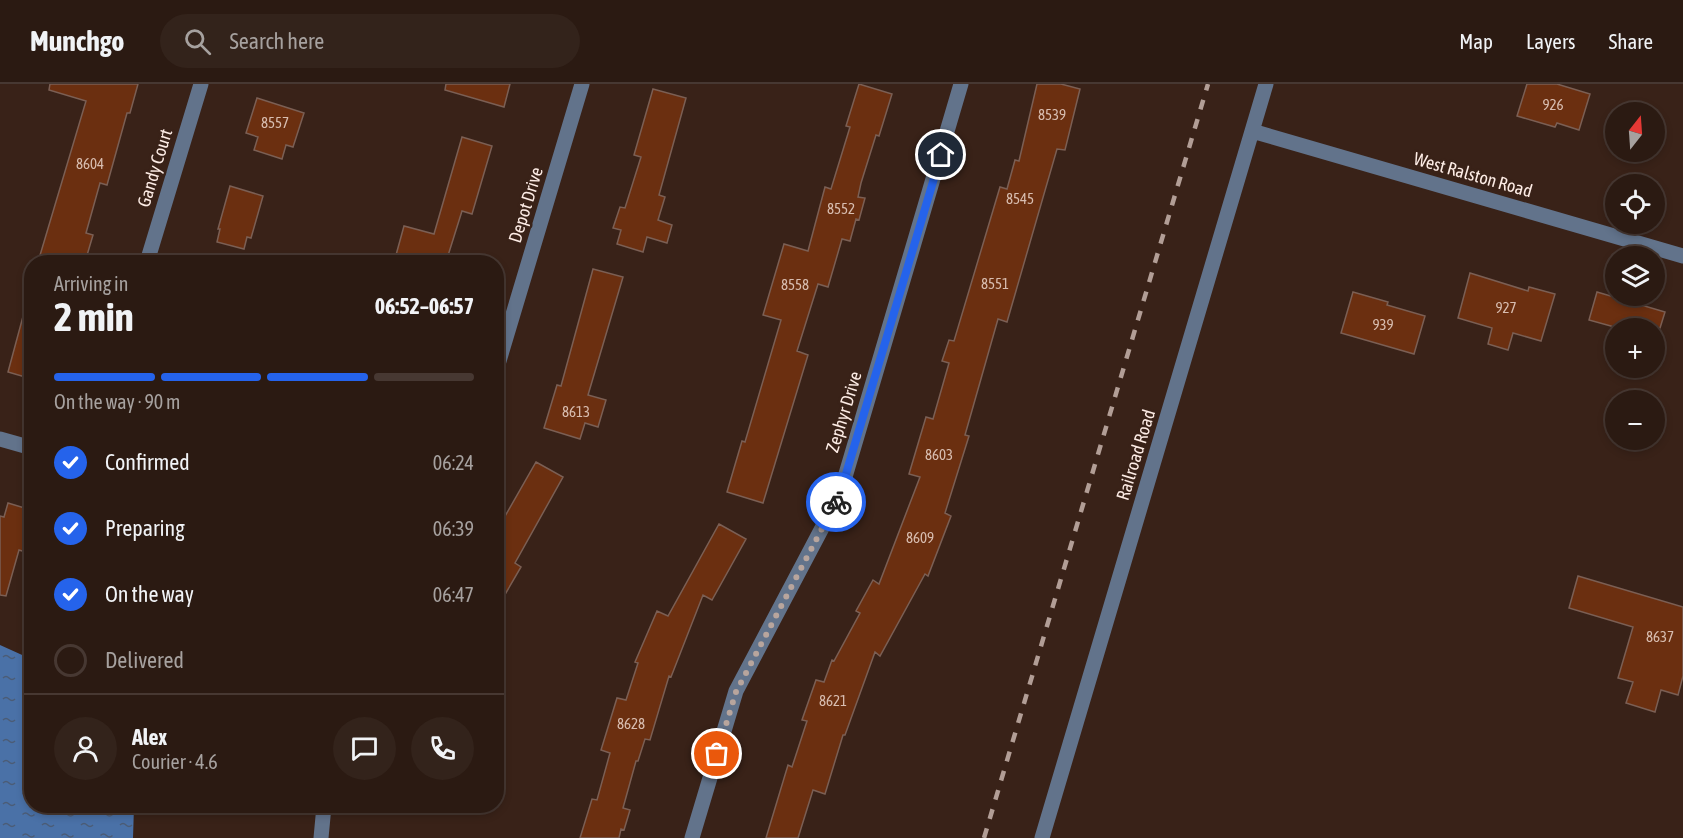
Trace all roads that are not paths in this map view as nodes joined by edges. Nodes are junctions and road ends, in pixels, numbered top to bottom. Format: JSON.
{"nodes":[{"id":1,"x":201,"y":84,"type":"edge"},
{"id":2,"x":582,"y":84,"type":"edge"},
{"id":3,"x":962,"y":84,"type":"edge"},
{"id":4,"x":1266,"y":84,"type":"edge"},
{"id":5,"x":1252,"y":131,"type":"junction"},
{"id":6,"x":149,"y":255,"type":"edge"},
{"id":7,"x":1683,"y":256,"type":"edge"},
{"id":8,"x":504,"y":344,"type":"edge"},
{"id":9,"x":0,"y":439,"type":"edge"},
{"id":10,"x":24,"y":446,"type":"edge"},
{"id":11,"x":323,"y":813,"type":"edge"},
{"id":12,"x":321,"y":838,"type":"edge"},
{"id":13,"x":692,"y":838,"type":"edge"},
{"id":14,"x":1042,"y":838,"type":"edge"}],
"edges":[{"from":1,"to":6,"type":"street","name":"Gandy Court"},
{"from":2,"to":8,"type":"street","name":"Depot Drive"},
{"from":3,"to":13,"type":"street","name":"Zephyr Drive"},
{"from":4,"to":5,"type":"street","name":"Railroad Road"},
{"from":5,"to":7,"type":"street","name":"West Ralston Road"},
{"from":5,"to":14,"type":"street","name":"Railroad Road"},
{"from":9,"to":10,"type":"street"},
{"from":11,"to":12,"type":"street"}]}
